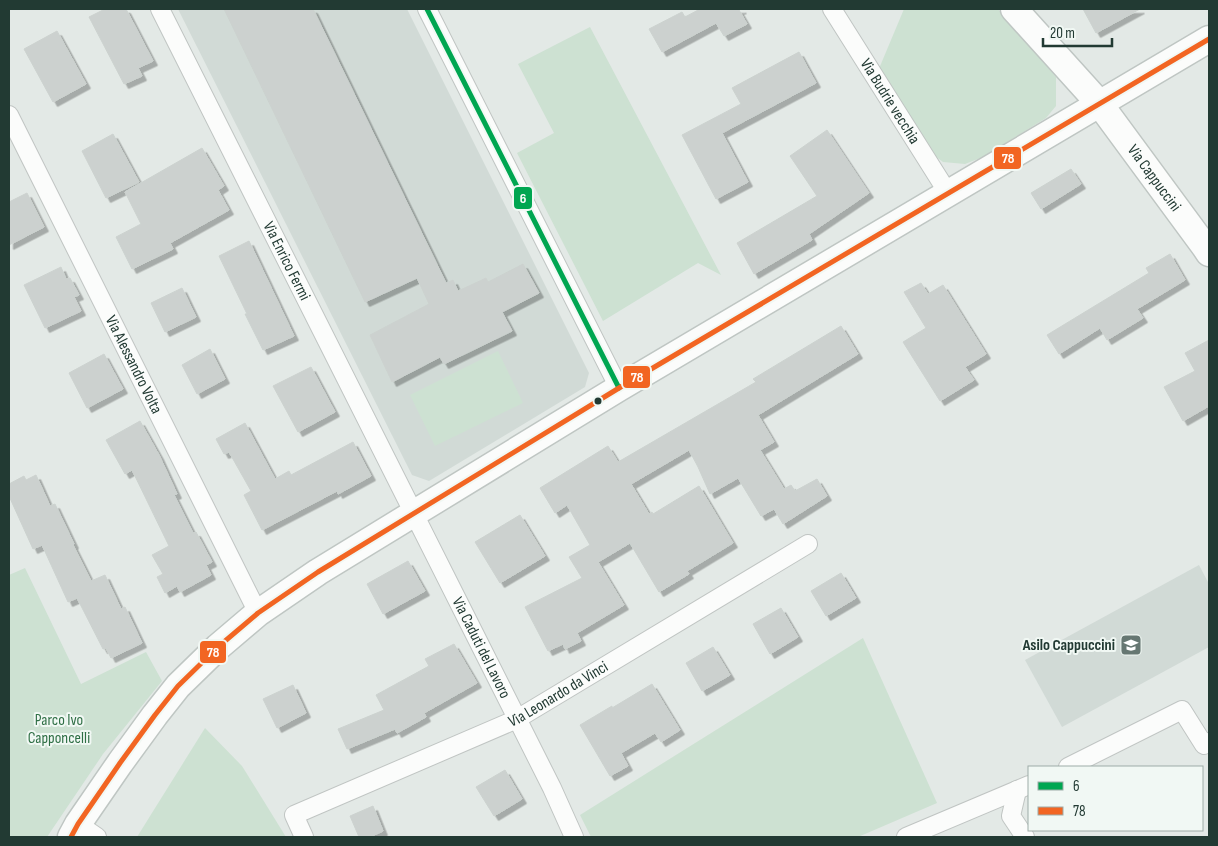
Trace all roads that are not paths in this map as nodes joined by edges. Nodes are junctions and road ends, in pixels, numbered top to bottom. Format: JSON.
{"nodes":[{"id":1,"x":160,"y":9,"type":"edge"},
{"id":2,"x":427,"y":9,"type":"edge"},
{"id":3,"x":832,"y":9,"type":"edge"},
{"id":4,"x":1014,"y":9,"type":"edge"},
{"id":5,"x":1209,"y":38,"type":"edge"},
{"id":6,"x":1099,"y":103,"type":"junction"},
{"id":7,"x":9,"y":115,"type":"edge"},
{"id":8,"x":948,"y":193,"type":"junction"},
{"id":9,"x":1209,"y":254,"type":"edge"},
{"id":10,"x":619,"y":388,"type":"junction"},
{"id":11,"x":414,"y":513,"type":"junction"},
{"id":12,"x":808,"y":544,"type":"dead end"},
{"id":13,"x":258,"y":614,"type":"junction"},
{"id":14,"x":517,"y":719,"type":"junction"},
{"id":15,"x":1209,"y":742,"type":"edge"},
{"id":16,"x":1070,"y":766,"type":"edge"},
{"id":17,"x":1023,"y":787,"type":"edge"},
{"id":18,"x":82,"y":833,"type":"edge"},
{"id":19,"x":304,"y":837,"type":"edge"},
{"id":20,"x":574,"y":837,"type":"edge"},
{"id":21,"x":906,"y":837,"type":"edge"},
{"id":22,"x":1026,"y":837,"type":"edge"}],
"edges":[{"from":1,"to":11,"type":"street","name":"Via Enrico Fermi"},
{"from":2,"to":10,"type":"street"},
{"from":3,"to":8,"type":"street","name":"Via Budrie vecchia"},
{"from":4,"to":6,"type":"street","name":"Via Cappuccini"},
{"from":5,"to":6,"type":"street"},
{"from":6,"to":8,"type":"street"},
{"from":6,"to":9,"type":"street","name":"Via Cappuccini"},
{"from":7,"to":13,"type":"street","name":"Via Alessandro Volta"},
{"from":8,"to":10,"type":"street"},
{"from":10,"to":11,"type":"street"},
{"from":11,"to":13,"type":"street"},
{"from":11,"to":14,"type":"street","name":"Via Caduti del Lavoro"},
{"from":12,"to":14,"type":"street","name":"Via Leonardo da Vinci"},
{"from":13,"to":18,"type":"street"},
{"from":14,"to":19,"type":"street","name":"Via Leonardo da Vinci"},
{"from":14,"to":20,"type":"street","name":"Via Caduti del Lavoro"},
{"from":15,"to":16,"type":"street"},
{"from":17,"to":21,"type":"street"},
{"from":17,"to":22,"type":"street"}]}
